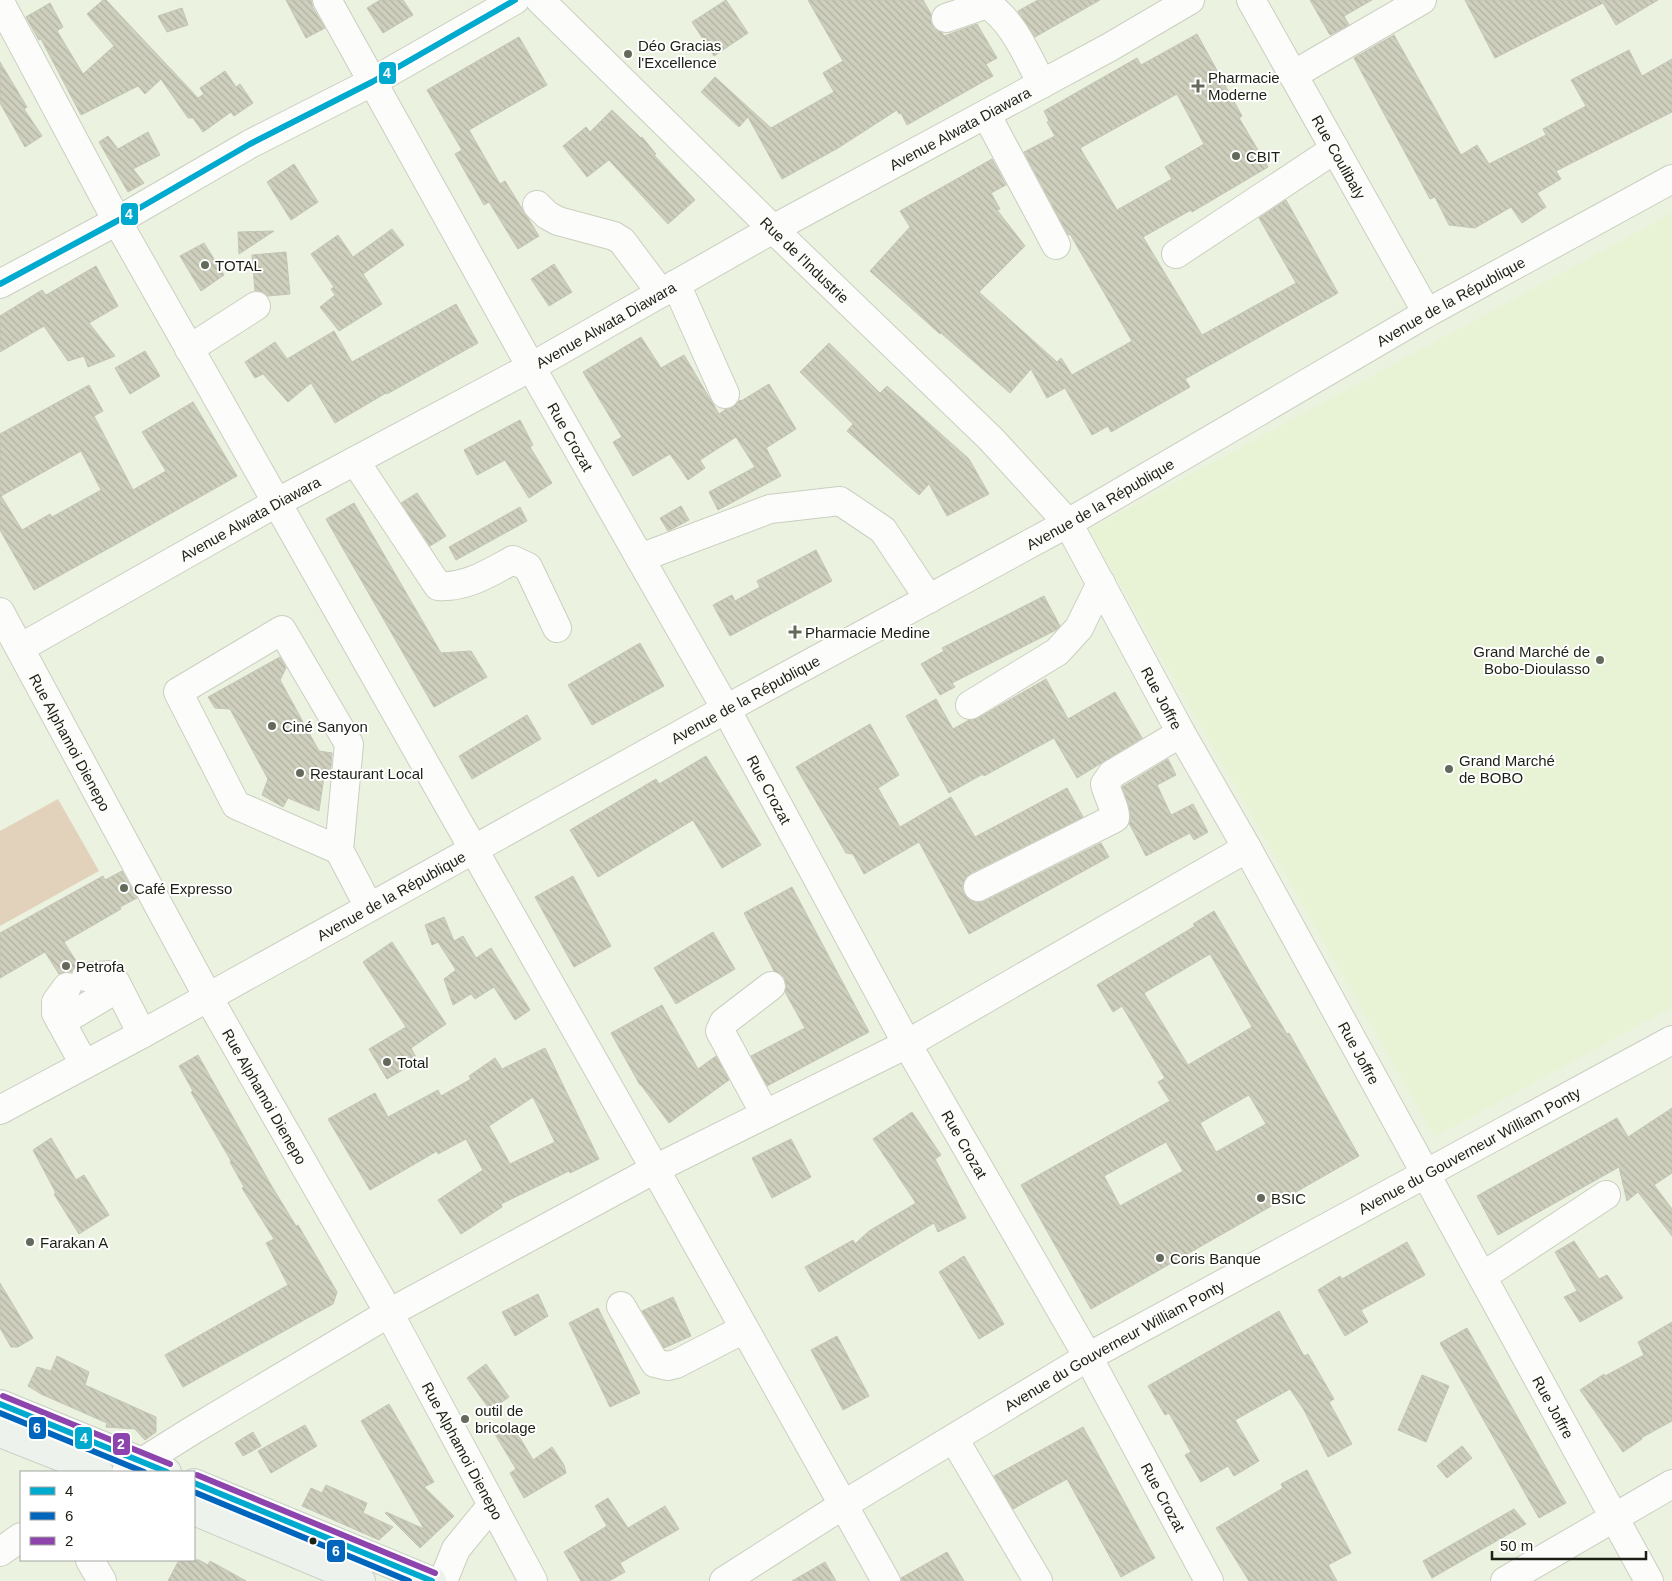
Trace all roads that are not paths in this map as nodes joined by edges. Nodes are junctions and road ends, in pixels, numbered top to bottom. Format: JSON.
{"nodes":[{"id":1,"x":4,"y":0,"type":"edge"},
{"id":2,"x":327,"y":0,"type":"edge"},
{"id":3,"x":515,"y":0,"type":"edge"},
{"id":4,"x":540,"y":0,"type":"edge"},
{"id":5,"x":1190,"y":0,"type":"edge"},
{"id":6,"x":1251,"y":0,"type":"edge"},
{"id":7,"x":1422,"y":0,"type":"edge"},
{"id":8,"x":0,"y":2,"type":"edge"},
{"id":9,"x":946,"y":18,"type":"dead end"},
{"id":10,"x":1293,"y":75,"type":"junction"},
{"id":11,"x":372,"y":82,"type":"junction"},
{"id":12,"x":1042,"y":84,"type":"junction"},
{"id":13,"x":986,"y":114,"type":"junction"},
{"id":14,"x":1335,"y":149,"type":"junction"},
{"id":15,"x":1672,"y":179,"type":"edge"},
{"id":16,"x":537,"y":205,"type":"dead end"},
{"id":17,"x":117,"y":221,"type":"junction"},
{"id":18,"x":772,"y":229,"type":"junction"},
{"id":19,"x":1056,"y":245,"type":"dead end"},
{"id":20,"x":1176,"y":254,"type":"dead end"},
{"id":21,"x":0,"y":284,"type":"edge"},
{"id":22,"x":668,"y":288,"type":"junction"},
{"id":23,"x":256,"y":306,"type":"dead end"},
{"id":24,"x":1427,"y":312,"type":"junction"},
{"id":25,"x":189,"y":349,"type":"junction"},
{"id":26,"x":530,"y":366,"type":"junction"},
{"id":27,"x":725,"y":394,"type":"dead end"},
{"id":28,"x":355,"y":461,"type":"junction"},
{"id":29,"x":276,"y":503,"type":"junction"},
{"id":30,"x":1068,"y":523,"type":"junction"},
{"id":31,"x":640,"y":558,"type":"junction"},
{"id":32,"x":1101,"y":583,"type":"junction"},
{"id":33,"x":929,"y":599,"type":"junction"},
{"id":34,"x":0,"y":612,"type":"edge"},
{"id":35,"x":557,"y":628,"type":"dead end"},
{"id":36,"x":20,"y":648,"type":"junction"},
{"id":37,"x":970,"y":705,"type":"dead end"},
{"id":38,"x":726,"y":709,"type":"junction"},
{"id":39,"x":1181,"y":733,"type":"junction"},
{"id":40,"x":1247,"y":848,"type":"junction"},
{"id":41,"x":339,"y":850,"type":"junction"},
{"id":42,"x":473,"y":851,"type":"junction"},
{"id":43,"x":978,"y":887,"type":"dead end"},
{"id":44,"x":368,"y":907,"type":"junction"},
{"id":45,"x":771,"y":986,"type":"dead end"},
{"id":46,"x":118,"y":988,"type":"junction"},
{"id":47,"x":208,"y":996,"type":"junction"},
{"id":48,"x":61,"y":1022,"type":"junction"},
{"id":49,"x":142,"y":1034,"type":"junction"},
{"id":50,"x":1672,"y":1040,"type":"edge"},
{"id":51,"x":907,"y":1044,"type":"junction"},
{"id":52,"x":84,"y":1064,"type":"junction"},
{"id":53,"x":0,"y":1110,"type":"edge"},
{"id":54,"x":765,"y":1114,"type":"junction"},
{"id":55,"x":655,"y":1169,"type":"junction"},
{"id":56,"x":1426,"y":1173,"type":"junction"},
{"id":57,"x":1606,"y":1195,"type":"dead end"},
{"id":58,"x":1483,"y":1276,"type":"junction"},
{"id":59,"x":621,"y":1306,"type":"dead end"},
{"id":60,"x":389,"y":1313,"type":"junction"},
{"id":61,"x":744,"y":1329,"type":"junction"},
{"id":62,"x":1088,"y":1358,"type":"junction"},
{"id":63,"x":0,"y":1404,"type":"edge"},
{"id":64,"x":0,"y":1433,"type":"edge"},
{"id":65,"x":954,"y":1438,"type":"junction"},
{"id":66,"x":145,"y":1469,"type":"edge"},
{"id":67,"x":96,"y":1471,"type":"edge"},
{"id":68,"x":195,"y":1483,"type":"edge"},
{"id":69,"x":1672,"y":1484,"type":"edge"},
{"id":70,"x":492,"y":1505,"type":"junction"},
{"id":71,"x":844,"y":1505,"type":"junction"},
{"id":72,"x":195,"y":1512,"type":"edge"},
{"id":73,"x":1615,"y":1516,"type":"junction"},
{"id":74,"x":20,"y":1538,"type":"edge"},
{"id":75,"x":0,"y":1552,"type":"edge"},
{"id":76,"x":91,"y":1561,"type":"edge"},
{"id":77,"x":102,"y":1581,"type":"edge"},
{"id":78,"x":361,"y":1581,"type":"edge"},
{"id":79,"x":432,"y":1581,"type":"edge"},
{"id":80,"x":443,"y":1581,"type":"edge"},
{"id":81,"x":533,"y":1581,"type":"edge"},
{"id":82,"x":724,"y":1581,"type":"edge"},
{"id":83,"x":886,"y":1581,"type":"edge"},
{"id":84,"x":1038,"y":1581,"type":"edge"},
{"id":85,"x":1210,"y":1581,"type":"edge"},
{"id":86,"x":1505,"y":1581,"type":"edge"},
{"id":87,"x":1649,"y":1581,"type":"edge"}],
"edges":[{"from":1,"to":8,"type":"street"},
{"from":2,"to":11,"type":"street","name":"Rue Crozat"},
{"from":3,"to":11,"type":"street"},
{"from":4,"to":18,"type":"street","name":"Rue de l'Industrie"},
{"from":5,"to":12,"type":"street","name":"Avenue Alwata Diawara"},
{"from":6,"to":10,"type":"street","name":"Rue Coulibaly"},
{"from":7,"to":10,"type":"street"},
{"from":8,"to":17,"type":"street"},
{"from":9,"to":12,"type":"street"},
{"from":10,"to":14,"type":"street","name":"Rue Coulibaly"},
{"from":11,"to":17,"type":"street"},
{"from":11,"to":26,"type":"street","name":"Rue Crozat"},
{"from":12,"to":13,"type":"street","name":"Avenue Alwata Diawara"},
{"from":13,"to":18,"type":"street","name":"Avenue Alwata Diawara"},
{"from":13,"to":19,"type":"street"},
{"from":14,"to":20,"type":"street"},
{"from":14,"to":24,"type":"street","name":"Rue Coulibaly"},
{"from":15,"to":24,"type":"street","name":"Avenue de la République"},
{"from":16,"to":22,"type":"street"},
{"from":17,"to":21,"type":"street"},
{"from":17,"to":25,"type":"street"},
{"from":18,"to":22,"type":"street","name":"Avenue Alwata Diawara"},
{"from":18,"to":30,"type":"street","name":"Rue de l'Industrie"},
{"from":22,"to":26,"type":"street","name":"Avenue Alwata Diawara"},
{"from":22,"to":27,"type":"street"},
{"from":23,"to":25,"type":"street"},
{"from":24,"to":30,"type":"street","name":"Avenue de la République"},
{"from":25,"to":29,"type":"street"},
{"from":26,"to":28,"type":"street","name":"Avenue Alwata Diawara"},
{"from":26,"to":31,"type":"street","name":"Rue Crozat"},
{"from":28,"to":29,"type":"street","name":"Avenue Alwata Diawara"},
{"from":28,"to":35,"type":"street"},
{"from":29,"to":36,"type":"street","name":"Avenue Alwata Diawara"},
{"from":29,"to":42,"type":"street"},
{"from":30,"to":32,"type":"street","name":"Rue Joffre"},
{"from":30,"to":33,"type":"street","name":"Avenue de la République"},
{"from":31,"to":33,"type":"street"},
{"from":31,"to":38,"type":"street","name":"Rue Crozat"},
{"from":32,"to":37,"type":"street"},
{"from":32,"to":39,"type":"street","name":"Rue Joffre"},
{"from":33,"to":38,"type":"street","name":"Avenue de la République"},
{"from":34,"to":36,"type":"street","name":"Rue Alphamoi Dienepo"},
{"from":36,"to":47,"type":"street","name":"Rue Alphamoi Dienepo"},
{"from":38,"to":42,"type":"street","name":"Avenue de la République"},
{"from":38,"to":51,"type":"street","name":"Rue Crozat"},
{"from":39,"to":40,"type":"street","name":"Rue Joffre"},
{"from":39,"to":43,"type":"street"},
{"from":40,"to":51,"type":"street"},
{"from":40,"to":56,"type":"street","name":"Rue Joffre"},
{"from":41,"to":41,"type":"street"},
{"from":41,"to":44,"type":"street"},
{"from":42,"to":44,"type":"street","name":"Avenue de la République"},
{"from":42,"to":55,"type":"street"},
{"from":44,"to":47,"type":"street","name":"Avenue de la République"},
{"from":45,"to":54,"type":"street"},
{"from":46,"to":48,"type":"street"},
{"from":46,"to":48,"type":"street"},
{"from":46,"to":49,"type":"street"},
{"from":47,"to":49,"type":"street","name":"Avenue de la République"},
{"from":47,"to":60,"type":"street","name":"Rue Alphamoi Dienepo"},
{"from":48,"to":52,"type":"street"},
{"from":49,"to":52,"type":"street","name":"Avenue de la République"},
{"from":50,"to":56,"type":"street","name":"Avenue du Gouverneur William Ponty"},
{"from":51,"to":54,"type":"street"},
{"from":51,"to":62,"type":"street","name":"Rue Crozat"},
{"from":52,"to":53,"type":"street","name":"Avenue de la République"},
{"from":54,"to":55,"type":"street"},
{"from":55,"to":60,"type":"street"},
{"from":55,"to":61,"type":"street"},
{"from":56,"to":58,"type":"street","name":"Rue Joffre"},
{"from":56,"to":62,"type":"street","name":"Avenue du Gouverneur William Ponty"},
{"from":57,"to":58,"type":"street"},
{"from":58,"to":73,"type":"street","name":"Rue Joffre"},
{"from":59,"to":61,"type":"street"},
{"from":60,"to":66,"type":"street"},
{"from":60,"to":70,"type":"street","name":"Rue Alphamoi Dienepo"},
{"from":61,"to":71,"type":"street"},
{"from":62,"to":65,"type":"street","name":"Avenue du Gouverneur William Ponty"},
{"from":62,"to":85,"type":"street","name":"Rue Crozat"},
{"from":63,"to":66,"type":"main road"},
{"from":64,"to":67,"type":"main road"},
{"from":65,"to":71,"type":"street","name":"Avenue du Gouverneur William Ponty"},
{"from":65,"to":84,"type":"street"},
{"from":68,"to":79,"type":"main road"},
{"from":69,"to":73,"type":"street"},
{"from":70,"to":80,"type":"street"},
{"from":70,"to":81,"type":"street","name":"Rue Alphamoi Dienepo"},
{"from":71,"to":82,"type":"street","name":"Avenue du Gouverneur William Ponty"},
{"from":71,"to":83,"type":"street"},
{"from":72,"to":78,"type":"main road"},
{"from":73,"to":86,"type":"street"},
{"from":73,"to":87,"type":"street","name":"Rue Joffre"},
{"from":74,"to":75,"type":"street"},
{"from":76,"to":77,"type":"street"}]}
